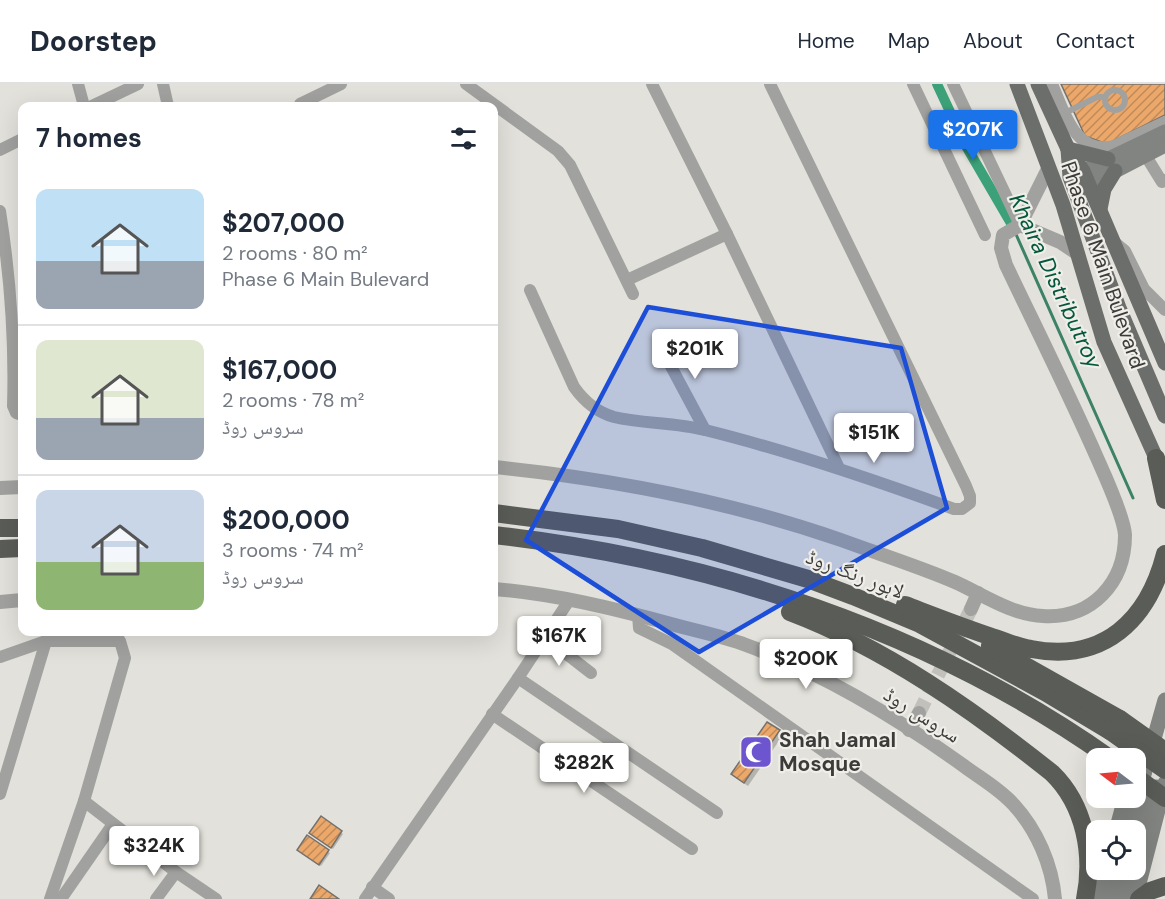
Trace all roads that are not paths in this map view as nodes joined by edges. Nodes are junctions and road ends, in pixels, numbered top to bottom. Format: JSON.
{"nodes":[{"id":1,"x":78,"y":84,"type":"edge"},
{"id":2,"x":138,"y":84,"type":"edge"},
{"id":3,"x":163,"y":84,"type":"edge"},
{"id":4,"x":341,"y":84,"type":"edge"},
{"id":5,"x":466,"y":84,"type":"edge"},
{"id":6,"x":652,"y":84,"type":"edge"},
{"id":7,"x":770,"y":84,"type":"edge"},
{"id":8,"x":913,"y":84,"type":"edge"},
{"id":9,"x":953,"y":84,"type":"edge"},
{"id":10,"x":1017,"y":84,"type":"edge"},
{"id":11,"x":1038,"y":84,"type":"edge"},
{"id":12,"x":1052,"y":84,"type":"edge"},
{"id":13,"x":1106,"y":84,"type":"edge"},
{"id":14,"x":1110,"y":91,"type":"junction"},
{"id":15,"x":1105,"y":97,"type":"junction"},
{"id":16,"x":83,"y":102,"type":"edge"},
{"id":17,"x":100,"y":102,"type":"edge"},
{"id":18,"x":167,"y":102,"type":"edge"},
{"id":19,"x":304,"y":102,"type":"edge"},
{"id":20,"x":491,"y":102,"type":"edge"},
{"id":21,"x":498,"y":107,"type":"edge"},
{"id":22,"x":1065,"y":113,"type":"junction"},
{"id":23,"x":1165,"y":122,"type":"edge"},
{"id":24,"x":1165,"y":132,"type":"edge"},
{"id":25,"x":18,"y":142,"type":"edge"},
{"id":26,"x":1165,"y":145,"type":"edge"},
{"id":27,"x":1068,"y":149,"type":"junction"},
{"id":28,"x":0,"y":150,"type":"edge"},
{"id":29,"x":1165,"y":153,"type":"edge"},
{"id":30,"x":1146,"y":158,"type":"junction"},
{"id":31,"x":1112,"y":165,"type":"junction"},
{"id":32,"x":1047,"y":169,"type":"junction"},
{"id":33,"x":1080,"y":181,"type":"junction"},
{"id":34,"x":1164,"y":184,"type":"edge"},
{"id":35,"x":0,"y":211,"type":"edge"},
{"id":36,"x":1100,"y":211,"type":"junction"},
{"id":37,"x":1018,"y":226,"type":"junction"},
{"id":38,"x":727,"y":234,"type":"junction"},
{"id":39,"x":985,"y":235,"type":"dead end"},
{"id":40,"x":1113,"y":241,"type":"junction"},
{"id":41,"x":1078,"y":254,"type":"junction"},
{"id":42,"x":627,"y":280,"type":"junction"},
{"id":43,"x":530,"y":290,"type":"dead end"},
{"id":44,"x":633,"y":294,"type":"dead end"},
{"id":45,"x":1165,"y":309,"type":"edge"},
{"id":46,"x":659,"y":344,"type":"dead end"},
{"id":47,"x":1165,"y":363,"type":"edge"},
{"id":48,"x":18,"y":414,"type":"edge"},
{"id":49,"x":1165,"y":416,"type":"edge"},
{"id":50,"x":705,"y":430,"type":"junction"},
{"id":51,"x":1161,"y":465,"type":"edge"},
{"id":52,"x":498,"y":467,"type":"edge"},
{"id":53,"x":839,"y":468,"type":"junction"},
{"id":54,"x":18,"y":487,"type":"edge"},
{"id":55,"x":0,"y":488,"type":"edge"},
{"id":56,"x":1165,"y":500,"type":"edge"},
{"id":57,"x":498,"y":514,"type":"edge"},
{"id":58,"x":0,"y":528,"type":"edge"},
{"id":59,"x":18,"y":528,"type":"edge"},
{"id":60,"x":498,"y":535,"type":"edge"},
{"id":61,"x":18,"y":548,"type":"edge"},
{"id":62,"x":0,"y":549,"type":"edge"},
{"id":63,"x":1165,"y":554,"type":"edge"},
{"id":64,"x":702,"y":573,"type":"junction"},
{"id":65,"x":498,"y":589,"type":"edge"},
{"id":66,"x":978,"y":593,"type":"junction"},
{"id":67,"x":853,"y":596,"type":"junction"},
{"id":68,"x":570,"y":599,"type":"junction"},
{"id":69,"x":18,"y":600,"type":"edge"},
{"id":70,"x":0,"y":602,"type":"edge"},
{"id":71,"x":971,"y":609,"type":"tunnel mouth"},
{"id":72,"x":638,"y":615,"type":"junction"},
{"id":73,"x":963,"y":628,"type":"junction"},
{"id":74,"x":546,"y":638,"type":"junction"},
{"id":75,"x":46,"y":641,"type":"junction"},
{"id":76,"x":0,"y":657,"type":"edge"},
{"id":77,"x":591,"y":673,"type":"dead end"},
{"id":78,"x":518,"y":678,"type":"junction"},
{"id":79,"x":1165,"y":700,"type":"edge"},
{"id":80,"x":919,"y":713,"type":"tunnel mouth"},
{"id":81,"x":492,"y":714,"type":"junction"},
{"id":82,"x":1158,"y":722,"type":"junction"},
{"id":83,"x":1115,"y":725,"type":"junction"},
{"id":84,"x":909,"y":730,"type":"junction"},
{"id":85,"x":1093,"y":748,"type":"edge"},
{"id":86,"x":1146,"y":751,"type":"edge"},
{"id":87,"x":1165,"y":751,"type":"edge"},
{"id":88,"x":1165,"y":765,"type":"edge"},
{"id":89,"x":1165,"y":770,"type":"edge"},
{"id":90,"x":1146,"y":783,"type":"edge"},
{"id":91,"x":1165,"y":783,"type":"edge"},
{"id":92,"x":0,"y":794,"type":"edge"},
{"id":93,"x":1165,"y":798,"type":"edge"},
{"id":94,"x":84,"y":801,"type":"junction"},
{"id":95,"x":717,"y":813,"type":"dead end"},
{"id":96,"x":1131,"y":820,"type":"edge"},
{"id":97,"x":1145,"y":820,"type":"edge"},
{"id":98,"x":113,"y":824,"type":"junction"},
{"id":99,"x":1086,"y":835,"type":"edge"},
{"id":100,"x":692,"y":849,"type":"dead end"},
{"id":101,"x":176,"y":872,"type":"junction"},
{"id":102,"x":1093,"y":880,"type":"edge"},
{"id":103,"x":1097,"y":880,"type":"edge"},
{"id":104,"x":1114,"y":880,"type":"edge"},
{"id":105,"x":1127,"y":880,"type":"edge"},
{"id":106,"x":1165,"y":886,"type":"edge"},
{"id":107,"x":372,"y":888,"type":"junction"},
{"id":108,"x":50,"y":899,"type":"edge"},
{"id":109,"x":61,"y":899,"type":"edge"},
{"id":110,"x":156,"y":899,"type":"edge"},
{"id":111,"x":216,"y":899,"type":"edge"},
{"id":112,"x":365,"y":899,"type":"edge"},
{"id":113,"x":389,"y":899,"type":"edge"},
{"id":114,"x":1033,"y":899,"type":"edge"},
{"id":115,"x":1054,"y":899,"type":"edge"},
{"id":116,"x":1085,"y":899,"type":"edge"},
{"id":117,"x":1096,"y":899,"type":"edge"},
{"id":118,"x":1108,"y":899,"type":"edge"},
{"id":119,"x":1121,"y":899,"type":"edge"},
{"id":120,"x":1137,"y":899,"type":"edge"}],
"edges":[{"from":1,"to":16,"type":"street"},
{"from":2,"to":17,"type":"street"},
{"from":3,"to":18,"type":"street"},
{"from":4,"to":19,"type":"street"},
{"from":5,"to":20,"type":"street"},
{"from":6,"to":38,"type":"street"},
{"from":7,"to":53,"type":"street"},
{"from":8,"to":39,"type":"street"},
{"from":9,"to":37,"type":"street"},
{"from":10,"to":32,"type":"main road","name":"Phase 6 Main Bulevard"},
{"from":11,"to":27,"type":"main road"},
{"from":12,"to":22,"type":"street"},
{"from":13,"to":14,"type":"lane"},
{"from":14,"to":15,"type":"lane"},
{"from":14,"to":15,"type":"lane"},
{"from":15,"to":22,"type":"lane"},
{"from":21,"to":42,"type":"street"},
{"from":22,"to":23,"type":"street"},
{"from":24,"to":31,"type":"main road"},
{"from":25,"to":28,"type":"street"},
{"from":26,"to":30,"type":"main road"},
{"from":27,"to":31,"type":"main road"},
{"from":27,"to":33,"type":"main road"},
{"from":29,"to":30,"type":"street"},
{"from":30,"to":31,"type":"main road"},
{"from":30,"to":34,"type":"street"},
{"from":31,"to":33,"type":"main road"},
{"from":31,"to":36,"type":"main road"},
{"from":32,"to":37,"type":"street"},
{"from":32,"to":41,"type":"main road","name":"Phase 6 Main Bulevard"},
{"from":33,"to":36,"type":"main road"},
{"from":33,"to":49,"type":"main road"},
{"from":35,"to":48,"type":"street"},
{"from":36,"to":40,"type":"main road"},
{"from":37,"to":41,"type":"street"},
{"from":37,"to":66,"type":"street"},
{"from":38,"to":42,"type":"street"},
{"from":38,"to":53,"type":"street"},
{"from":40,"to":45,"type":"street"},
{"from":40,"to":47,"type":"main road"},
{"from":41,"to":51,"type":"main road","name":"Phase 6 Main Bulevard"},
{"from":42,"to":44,"type":"street"},
{"from":43,"to":50,"type":"street"},
{"from":46,"to":50,"type":"street"},
{"from":50,"to":53,"type":"street"},
{"from":51,"to":56,"type":"highway"},
{"from":52,"to":66,"type":"street"},
{"from":54,"to":55,"type":"street"},
{"from":57,"to":67,"type":"highway","name":"لاہور رنگ روڈ"},
{"from":58,"to":59,"type":"highway"},
{"from":60,"to":64,"type":"highway"},
{"from":61,"to":62,"type":"highway"},
{"from":63,"to":73,"type":"highway"},
{"from":64,"to":85,"type":"highway"},
{"from":64,"to":99,"type":"highway"},
{"from":65,"to":68,"type":"street","name":"سروس روڈ"},
{"from":66,"to":71,"type":"street"},
{"from":67,"to":73,"type":"highway"},
{"from":67,"to":83,"type":"highway","name":"لاہور رنگ روڈ"},
{"from":68,"to":72,"type":"street","name":"سروس روڈ"},
{"from":68,"to":74,"type":"street"},
{"from":69,"to":70,"type":"street"},
{"from":72,"to":84,"type":"street","name":"سروس روڈ"},
{"from":72,"to":114,"type":"street"},
{"from":73,"to":83,"type":"highway"},
{"from":74,"to":77,"type":"street"},
{"from":74,"to":78,"type":"street"},
{"from":75,"to":76,"type":"street"},
{"from":75,"to":92,"type":"street"},
{"from":75,"to":94,"type":"street"},
{"from":78,"to":81,"type":"street"},
{"from":78,"to":95,"type":"street"},
{"from":79,"to":82,"type":"main road"},
{"from":80,"to":84,"type":"street"},
{"from":81,"to":100,"type":"street"},
{"from":81,"to":107,"type":"street"},
{"from":82,"to":86,"type":"main road"},
{"from":82,"to":96,"type":"main road"},
{"from":83,"to":87,"type":"highway","bridge":true},
{"from":83,"to":89,"type":"highway","name":"لاہور رنگ روڈ","bridge":true},
{"from":84,"to":115,"type":"street","name":"سروس روڈ"},
{"from":88,"to":97,"type":"main road"},
{"from":90,"to":93,"type":"highway","bridge":true},
{"from":91,"to":120,"type":"main road"},
{"from":94,"to":98,"type":"street"},
{"from":94,"to":108,"type":"street"},
{"from":98,"to":101,"type":"street"},
{"from":98,"to":109,"type":"street"},
{"from":101,"to":110,"type":"street"},
{"from":101,"to":111,"type":"street"},
{"from":102,"to":116,"type":"highway"},
{"from":103,"to":117,"type":"main road"},
{"from":104,"to":118,"type":"main road"},
{"from":105,"to":119,"type":"main road"},
{"from":106,"to":120,"type":"highway"},
{"from":107,"to":112,"type":"street"},
{"from":107,"to":113,"type":"street"}]}
